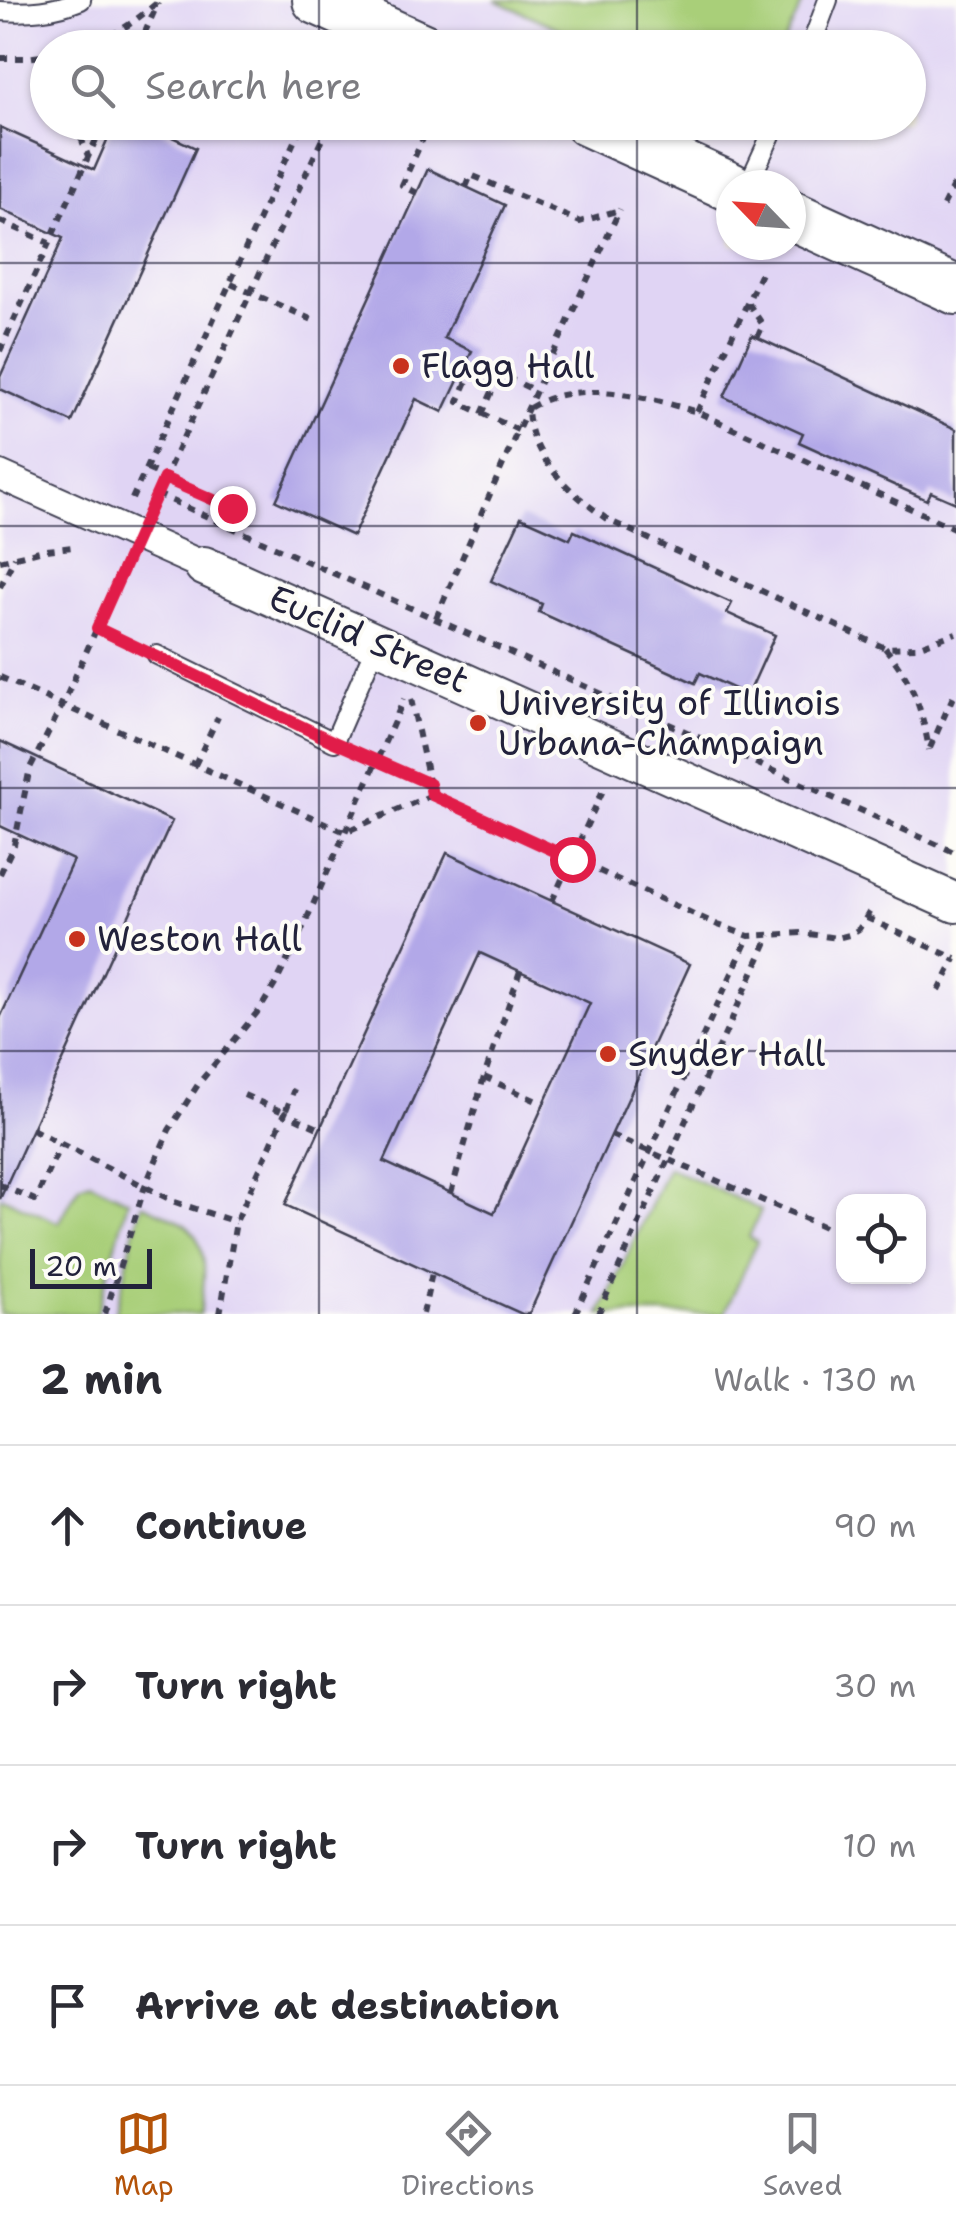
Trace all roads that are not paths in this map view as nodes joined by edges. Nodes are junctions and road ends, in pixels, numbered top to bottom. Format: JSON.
{"nodes":[{"id":1,"x":81,"y":0,"type":"edge"},
{"id":2,"x":828,"y":0,"type":"edge"},
{"id":3,"x":333,"y":3,"type":"edge"},
{"id":4,"x":0,"y":10,"type":"edge"},
{"id":5,"x":386,"y":30,"type":"edge"},
{"id":6,"x":817,"y":30,"type":"edge"},
{"id":7,"x":627,"y":140,"type":"edge"},
{"id":8,"x":769,"y":140,"type":"edge"},
{"id":9,"x":755,"y":170,"type":"edge"},
{"id":10,"x":716,"y":181,"type":"edge"},
{"id":11,"x":806,"y":222,"type":"edge"},
{"id":12,"x":956,"y":290,"type":"edge"},
{"id":13,"x":0,"y":475,"type":"edge"},
{"id":14,"x":204,"y":566,"type":"joint"},
{"id":15,"x":377,"y":643,"type":"junction"},
{"id":16,"x":157,"y":655,"type":"road end"},
{"id":17,"x":956,"y":903,"type":"edge"}],
"edges":[{"from":1,"to":4,"type":"lane"},
{"from":2,"to":6,"type":"lane"},
{"from":3,"to":5,"type":"street"},
{"from":7,"to":10,"type":"street"},
{"from":8,"to":9,"type":"lane"},
{"from":11,"to":12,"type":"street"},
{"from":13,"to":14,"type":"street","name":"Euclid Street"},
{"from":14,"to":15,"type":"street","name":"Euclid Street"},
{"from":15,"to":16,"type":"lane"},
{"from":15,"to":17,"type":"street","name":"Euclid Street"}]}
